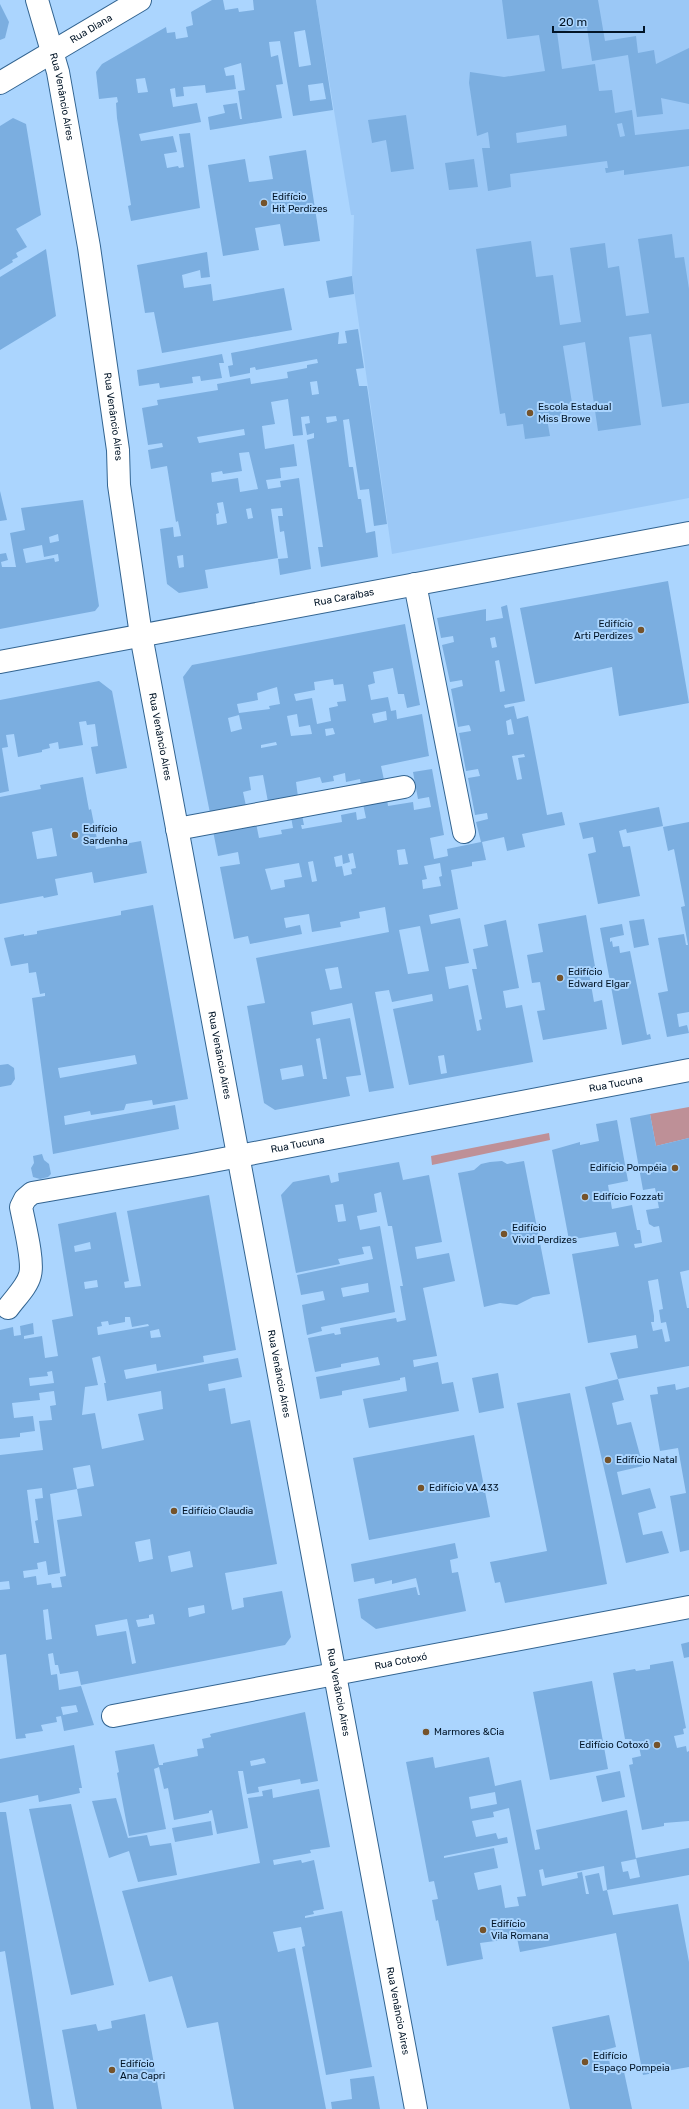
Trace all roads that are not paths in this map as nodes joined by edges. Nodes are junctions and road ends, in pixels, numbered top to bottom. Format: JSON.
{"nodes":[{"id":1,"x":37,"y":0,"type":"edge"},
{"id":2,"x":140,"y":0,"type":"edge"},
{"id":3,"x":54,"y":52,"type":"junction"},
{"id":4,"x":0,"y":83,"type":"edge"},
{"id":5,"x":689,"y":533,"type":"edge"},
{"id":6,"x":415,"y":584,"type":"junction"},
{"id":7,"x":141,"y":635,"type":"junction"},
{"id":8,"x":0,"y":662,"type":"edge"},
{"id":9,"x":404,"y":787,"type":"dead end"},
{"id":10,"x":177,"y":829,"type":"junction"},
{"id":11,"x":464,"y":832,"type":"dead end"},
{"id":12,"x":689,"y":1070,"type":"edge"},
{"id":13,"x":237,"y":1157,"type":"junction"},
{"id":14,"x":8,"y":1308,"type":"dead end"},
{"id":15,"x":689,"y":1607,"type":"edge"},
{"id":16,"x":334,"y":1674,"type":"junction"},
{"id":17,"x":113,"y":1716,"type":"dead end"},
{"id":18,"x":416,"y":2109,"type":"edge"}],
"edges":[{"from":1,"to":3,"type":"street","name":"Rua Venâncio Aires"},
{"from":2,"to":3,"type":"street","name":"Rua Diana"},
{"from":3,"to":4,"type":"street","name":"Rua Diana"},
{"from":3,"to":7,"type":"street","name":"Rua Venâncio Aires"},
{"from":5,"to":6,"type":"street","name":"Rua Caraíbas"},
{"from":6,"to":7,"type":"street","name":"Rua Caraíbas"},
{"from":6,"to":11,"type":"street"},
{"from":7,"to":8,"type":"street","name":"Rua Caraíbas"},
{"from":7,"to":10,"type":"street","name":"Rua Venâncio Aires"},
{"from":9,"to":10,"type":"street"},
{"from":10,"to":13,"type":"street","name":"Rua Venâncio Aires"},
{"from":12,"to":13,"type":"street","name":"Rua Tucuna"},
{"from":13,"to":14,"type":"street","name":"Rua Tucuna"},
{"from":13,"to":16,"type":"street","name":"Rua Venâncio Aires"},
{"from":15,"to":16,"type":"street","name":"Rua Cotoxó"},
{"from":16,"to":17,"type":"street","name":"Rua Cotoxó"},
{"from":16,"to":18,"type":"street","name":"Rua Venâncio Aires"}]}
